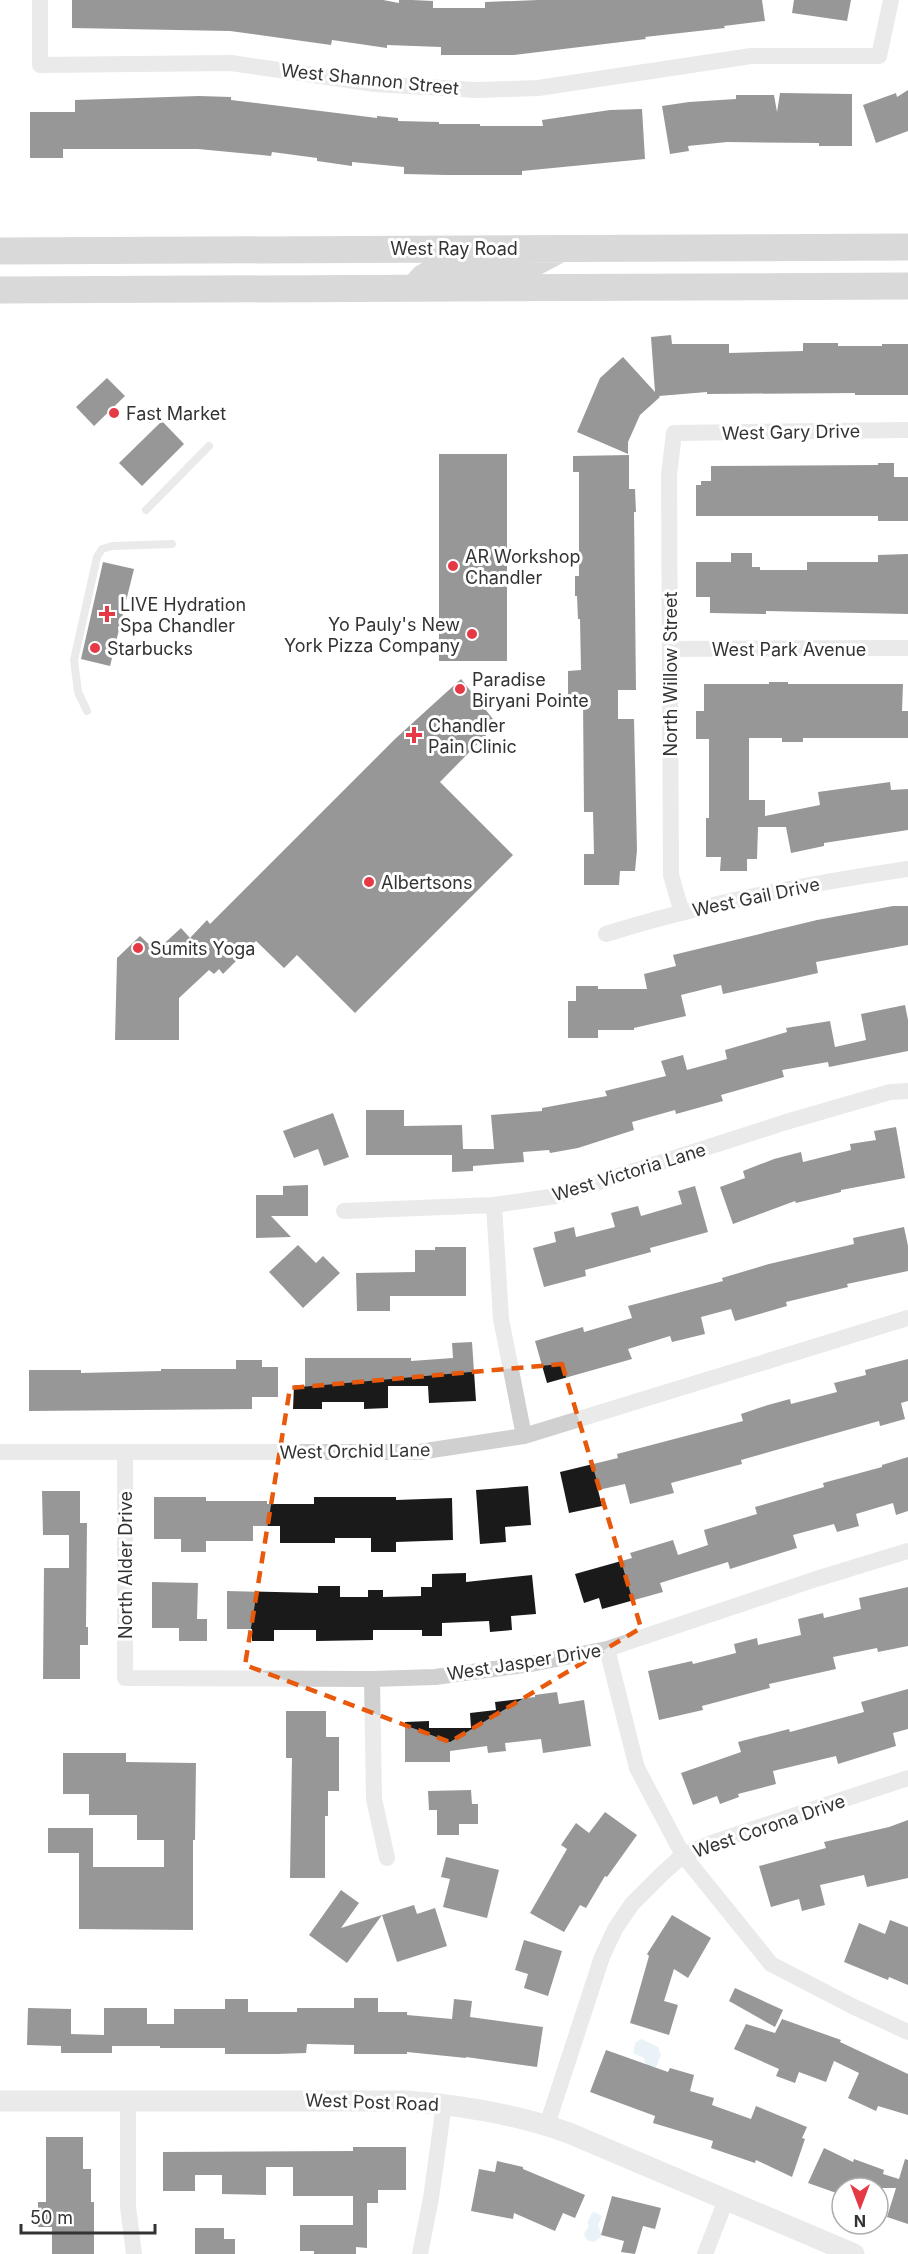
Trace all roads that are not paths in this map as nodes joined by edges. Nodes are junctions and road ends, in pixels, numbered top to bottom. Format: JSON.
{"nodes":[{"id":1,"x":40,"y":0,"type":"edge"},
{"id":2,"x":891,"y":0,"type":"edge"},
{"id":3,"x":563,"y":247,"type":"junction"},
{"id":4,"x":908,"y":247,"type":"edge"},
{"id":5,"x":0,"y":250,"type":"edge"},
{"id":6,"x":908,"y":286,"type":"edge"},
{"id":7,"x":414,"y":288,"type":"junction"},
{"id":8,"x":0,"y":290,"type":"edge"},
{"id":9,"x":908,"y":430,"type":"edge"},
{"id":10,"x":674,"y":433,"type":"joint"},
{"id":11,"x":209,"y":446,"type":"dead end"},
{"id":12,"x":146,"y":510,"type":"dead end"},
{"id":13,"x":172,"y":544,"type":"dead end"},
{"id":14,"x":908,"y":648,"type":"edge"},
{"id":15,"x":670,"y":649,"type":"junction"},
{"id":16,"x":87,"y":711,"type":"dead end"},
{"id":17,"x":908,"y":869,"type":"edge"},
{"id":18,"x":682,"y":913,"type":"junction"},
{"id":19,"x":606,"y":934,"type":"dead end"},
{"id":20,"x":908,"y":1090,"type":"edge"},
{"id":21,"x":494,"y":1205,"type":"junction"},
{"id":22,"x":344,"y":1212,"type":"dead end"},
{"id":23,"x":908,"y":1318,"type":"edge"},
{"id":24,"x":524,"y":1436,"type":"junction"},
{"id":25,"x":0,"y":1452,"type":"edge"},
{"id":26,"x":125,"y":1453,"type":"junction"},
{"id":27,"x":908,"y":1551,"type":"edge"},
{"id":28,"x":607,"y":1649,"type":"junction"},
{"id":29,"x":125,"y":1678,"type":"joint"},
{"id":30,"x":372,"y":1678,"type":"junction"},
{"id":31,"x":908,"y":1779,"type":"edge"},
{"id":32,"x":683,"y":1856,"type":"junction"},
{"id":33,"x":387,"y":1858,"type":"dead end"},
{"id":34,"x":908,"y":2032,"type":"edge"},
{"id":35,"x":128,"y":2100,"type":"junction"},
{"id":36,"x":0,"y":2101,"type":"edge"},
{"id":37,"x":444,"y":2104,"type":"junction"},
{"id":38,"x":547,"y":2125,"type":"junction"},
{"id":39,"x":726,"y":2200,"type":"junction"},
{"id":40,"x":134,"y":2254,"type":"edge"},
{"id":41,"x":420,"y":2254,"type":"edge"},
{"id":42,"x":705,"y":2254,"type":"edge"},
{"id":43,"x":854,"y":2254,"type":"edge"}],
"edges":[{"from":1,"to":2,"type":"street","name":"West Shannon Street"},
{"from":3,"to":4,"type":"main road","name":"West Ray Road"},
{"from":3,"to":5,"type":"main road","name":"West Ray Road"},
{"from":3,"to":7,"type":"main road"},
{"from":6,"to":7,"type":"main road"},
{"from":7,"to":8,"type":"main road"},
{"from":9,"to":10,"type":"street","name":"West Gary Drive"},
{"from":10,"to":15,"type":"street","name":"North Willow Street"},
{"from":11,"to":12,"type":"lane"},
{"from":13,"to":16,"type":"lane"},
{"from":14,"to":15,"type":"street","name":"West Park Avenue"},
{"from":15,"to":18,"type":"street","name":"North Willow Street"},
{"from":17,"to":18,"type":"street","name":"West Gail Drive"},
{"from":18,"to":19,"type":"street","name":"West Gail Drive"},
{"from":20,"to":21,"type":"street","name":"West Victoria Lane"},
{"from":21,"to":22,"type":"street","name":"West Victoria Lane"},
{"from":21,"to":24,"type":"street"},
{"from":23,"to":24,"type":"street","name":"West Orchid Lane"},
{"from":24,"to":26,"type":"street","name":"West Orchid Lane"},
{"from":25,"to":26,"type":"street","name":"West Orchid Lane"},
{"from":26,"to":29,"type":"street","name":"North Alder Drive"},
{"from":27,"to":28,"type":"street","name":"West Jasper Drive"},
{"from":28,"to":30,"type":"street","name":"West Jasper Drive"},
{"from":28,"to":32,"type":"street"},
{"from":29,"to":30,"type":"street","name":"West Jasper Drive"},
{"from":30,"to":33,"type":"street"},
{"from":31,"to":32,"type":"street","name":"West Corona Drive"},
{"from":32,"to":34,"type":"street"},
{"from":32,"to":38,"type":"street","name":"West Corona Drive"},
{"from":35,"to":36,"type":"street","name":"West Post Road"},
{"from":35,"to":37,"type":"street","name":"West Post Road"},
{"from":35,"to":40,"type":"street"},
{"from":37,"to":38,"type":"street","name":"West Post Road"},
{"from":37,"to":41,"type":"street"},
{"from":38,"to":39,"type":"street","name":"West Post Road"},
{"from":39,"to":42,"type":"street"},
{"from":39,"to":43,"type":"street","name":"West Post Road"}]}
